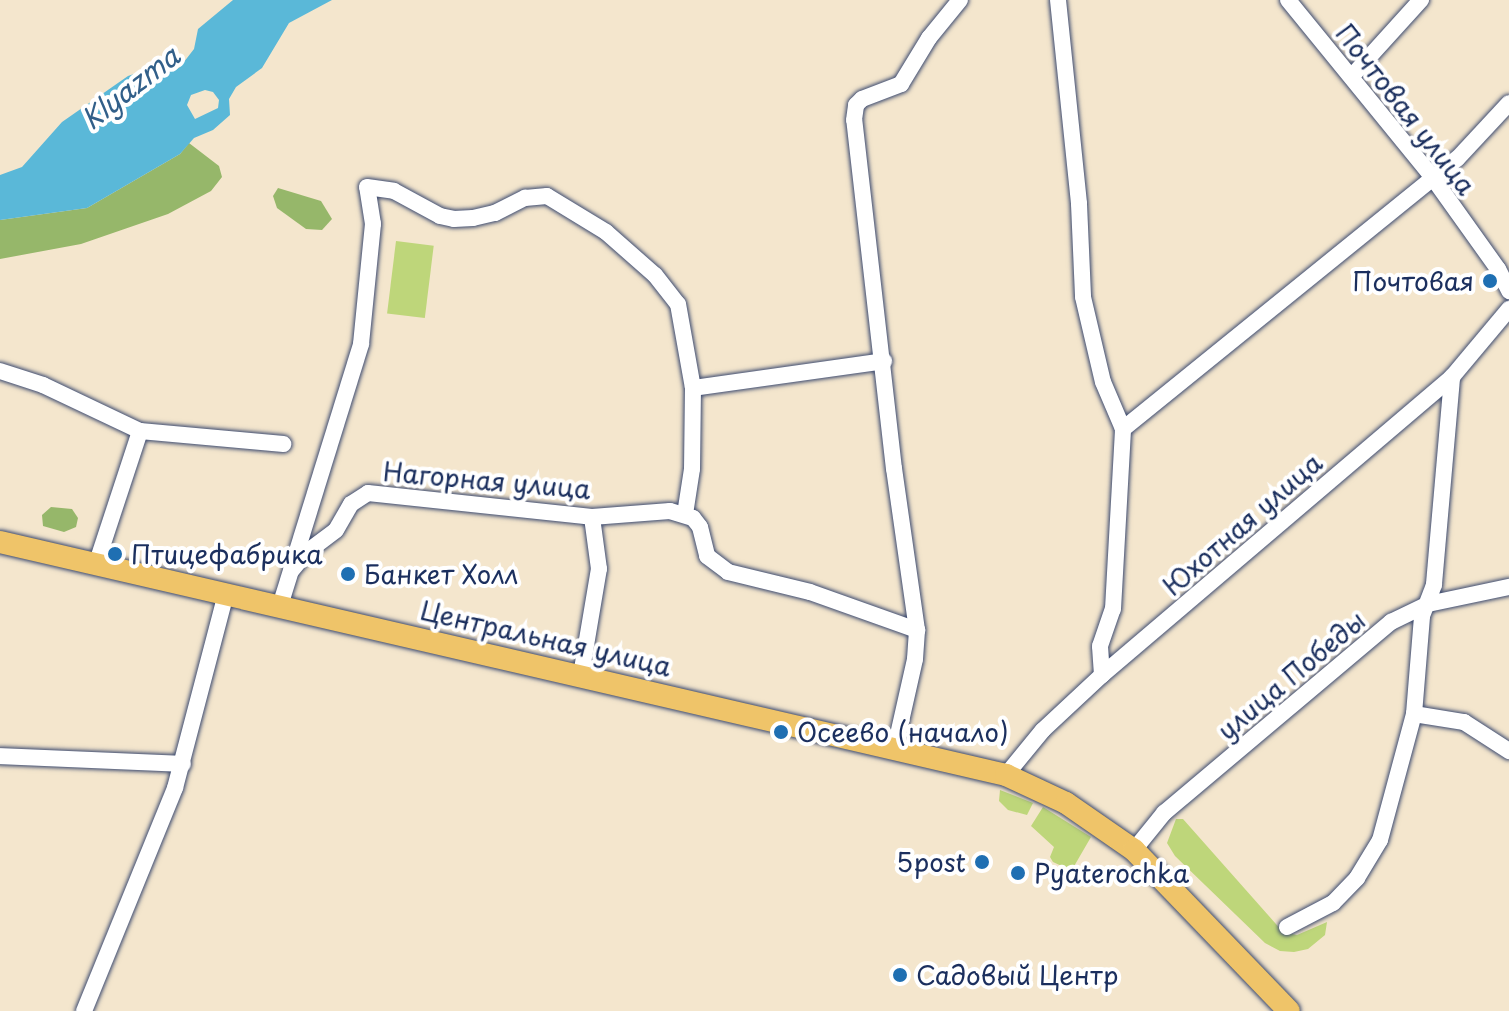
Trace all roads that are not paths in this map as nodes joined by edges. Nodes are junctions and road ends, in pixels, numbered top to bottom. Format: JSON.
{"nodes":[{"id":1,"x":960,"y":0,"type":"edge"},
{"id":2,"x":1058,"y":0,"type":"edge"},
{"id":3,"x":1288,"y":0,"type":"edge"},
{"id":4,"x":1421,"y":0,"type":"edge"},
{"id":5,"x":1352,"y":76,"type":"junction"},
{"id":6,"x":1509,"y":103,"type":"edge"},
{"id":7,"x":1433,"y":178,"type":"junction"},
{"id":8,"x":1509,"y":291,"type":"edge"},
{"id":9,"x":1509,"y":309,"type":"edge"},
{"id":10,"x":884,"y":361,"type":"junction"},
{"id":11,"x":0,"y":371,"type":"edge"},
{"id":12,"x":1452,"y":377,"type":"junction"},
{"id":13,"x":693,"y":388,"type":"junction"},
{"id":14,"x":1123,"y":429,"type":"junction"},
{"id":15,"x":140,"y":431,"type":"junction"},
{"id":16,"x":283,"y":444,"type":"dead end"},
{"id":17,"x":685,"y":514,"type":"junction"},
{"id":18,"x":592,"y":517,"type":"junction"},
{"id":19,"x":0,"y":542,"type":"edge"},
{"id":20,"x":96,"y":565,"type":"junction"},
{"id":21,"x":286,"y":576,"type":"junction"},
{"id":22,"x":1509,"y":587,"type":"edge"},
{"id":23,"x":226,"y":594,"type":"junction"},
{"id":24,"x":1428,"y":604,"type":"junction"},
{"id":25,"x":280,"y":606,"type":"junction"},
{"id":26,"x":917,"y":630,"type":"junction"},
{"id":27,"x":581,"y":675,"type":"junction"},
{"id":28,"x":1102,"y":675,"type":"junction"},
{"id":29,"x":1414,"y":714,"type":"junction"},
{"id":30,"x":895,"y":748,"type":"junction"},
{"id":31,"x":1509,"y":751,"type":"edge"},
{"id":32,"x":0,"y":756,"type":"edge"},
{"id":33,"x":183,"y":764,"type":"junction"},
{"id":34,"x":996,"y":772,"type":"junction"},
{"id":35,"x":1134,"y":850,"type":"junction"},
{"id":36,"x":1287,"y":927,"type":"dead end"},
{"id":37,"x":84,"y":1011,"type":"edge"},
{"id":38,"x":1289,"y":1011,"type":"edge"}],
"edges":[{"from":1,"to":10,"type":"street"},
{"from":2,"to":14,"type":"street"},
{"from":3,"to":5,"type":"street","name":"Почтовая улица"},
{"from":4,"to":5,"type":"street"},
{"from":5,"to":7,"type":"street","name":"Почтовая улица"},
{"from":6,"to":7,"type":"street"},
{"from":7,"to":8,"type":"street","name":"Почтовая улица"},
{"from":7,"to":14,"type":"street"},
{"from":9,"to":12,"type":"street","name":"Юхотная улица"},
{"from":10,"to":13,"type":"street"},
{"from":10,"to":26,"type":"street"},
{"from":11,"to":15,"type":"street"},
{"from":12,"to":24,"type":"street"},
{"from":12,"to":28,"type":"street","name":"Юхотная улица"},
{"from":13,"to":17,"type":"street"},
{"from":13,"to":21,"type":"street"},
{"from":14,"to":28,"type":"street"},
{"from":15,"to":16,"type":"street"},
{"from":15,"to":20,"type":"street"},
{"from":17,"to":18,"type":"street","name":"Нагорная улица"},
{"from":17,"to":26,"type":"street"},
{"from":18,"to":21,"type":"street","name":"Нагорная улица"},
{"from":18,"to":27,"type":"street"},
{"from":19,"to":20,"type":"main road","name":"Центральная улица"},
{"from":20,"to":23,"type":"main road","name":"Центральная улица"},
{"from":21,"to":25,"type":"street"},
{"from":22,"to":24,"type":"street","name":"улица Победы"},
{"from":23,"to":25,"type":"main road","name":"Центральная улица"},
{"from":23,"to":33,"type":"street"},
{"from":24,"to":29,"type":"street"},
{"from":24,"to":35,"type":"street","name":"улица Победы"},
{"from":25,"to":27,"type":"main road","name":"Центральная улица"},
{"from":26,"to":30,"type":"street"},
{"from":27,"to":30,"type":"main road","name":"Центральная улица"},
{"from":28,"to":34,"type":"street","name":"Юхотная улица"},
{"from":29,"to":31,"type":"street"},
{"from":29,"to":36,"type":"street"},
{"from":30,"to":34,"type":"main road","name":"Центральная улица"},
{"from":32,"to":33,"type":"street"},
{"from":33,"to":37,"type":"street"},
{"from":34,"to":35,"type":"main road","name":"Центральная улица"},
{"from":35,"to":38,"type":"main road","name":"Центральная улица"}]}
